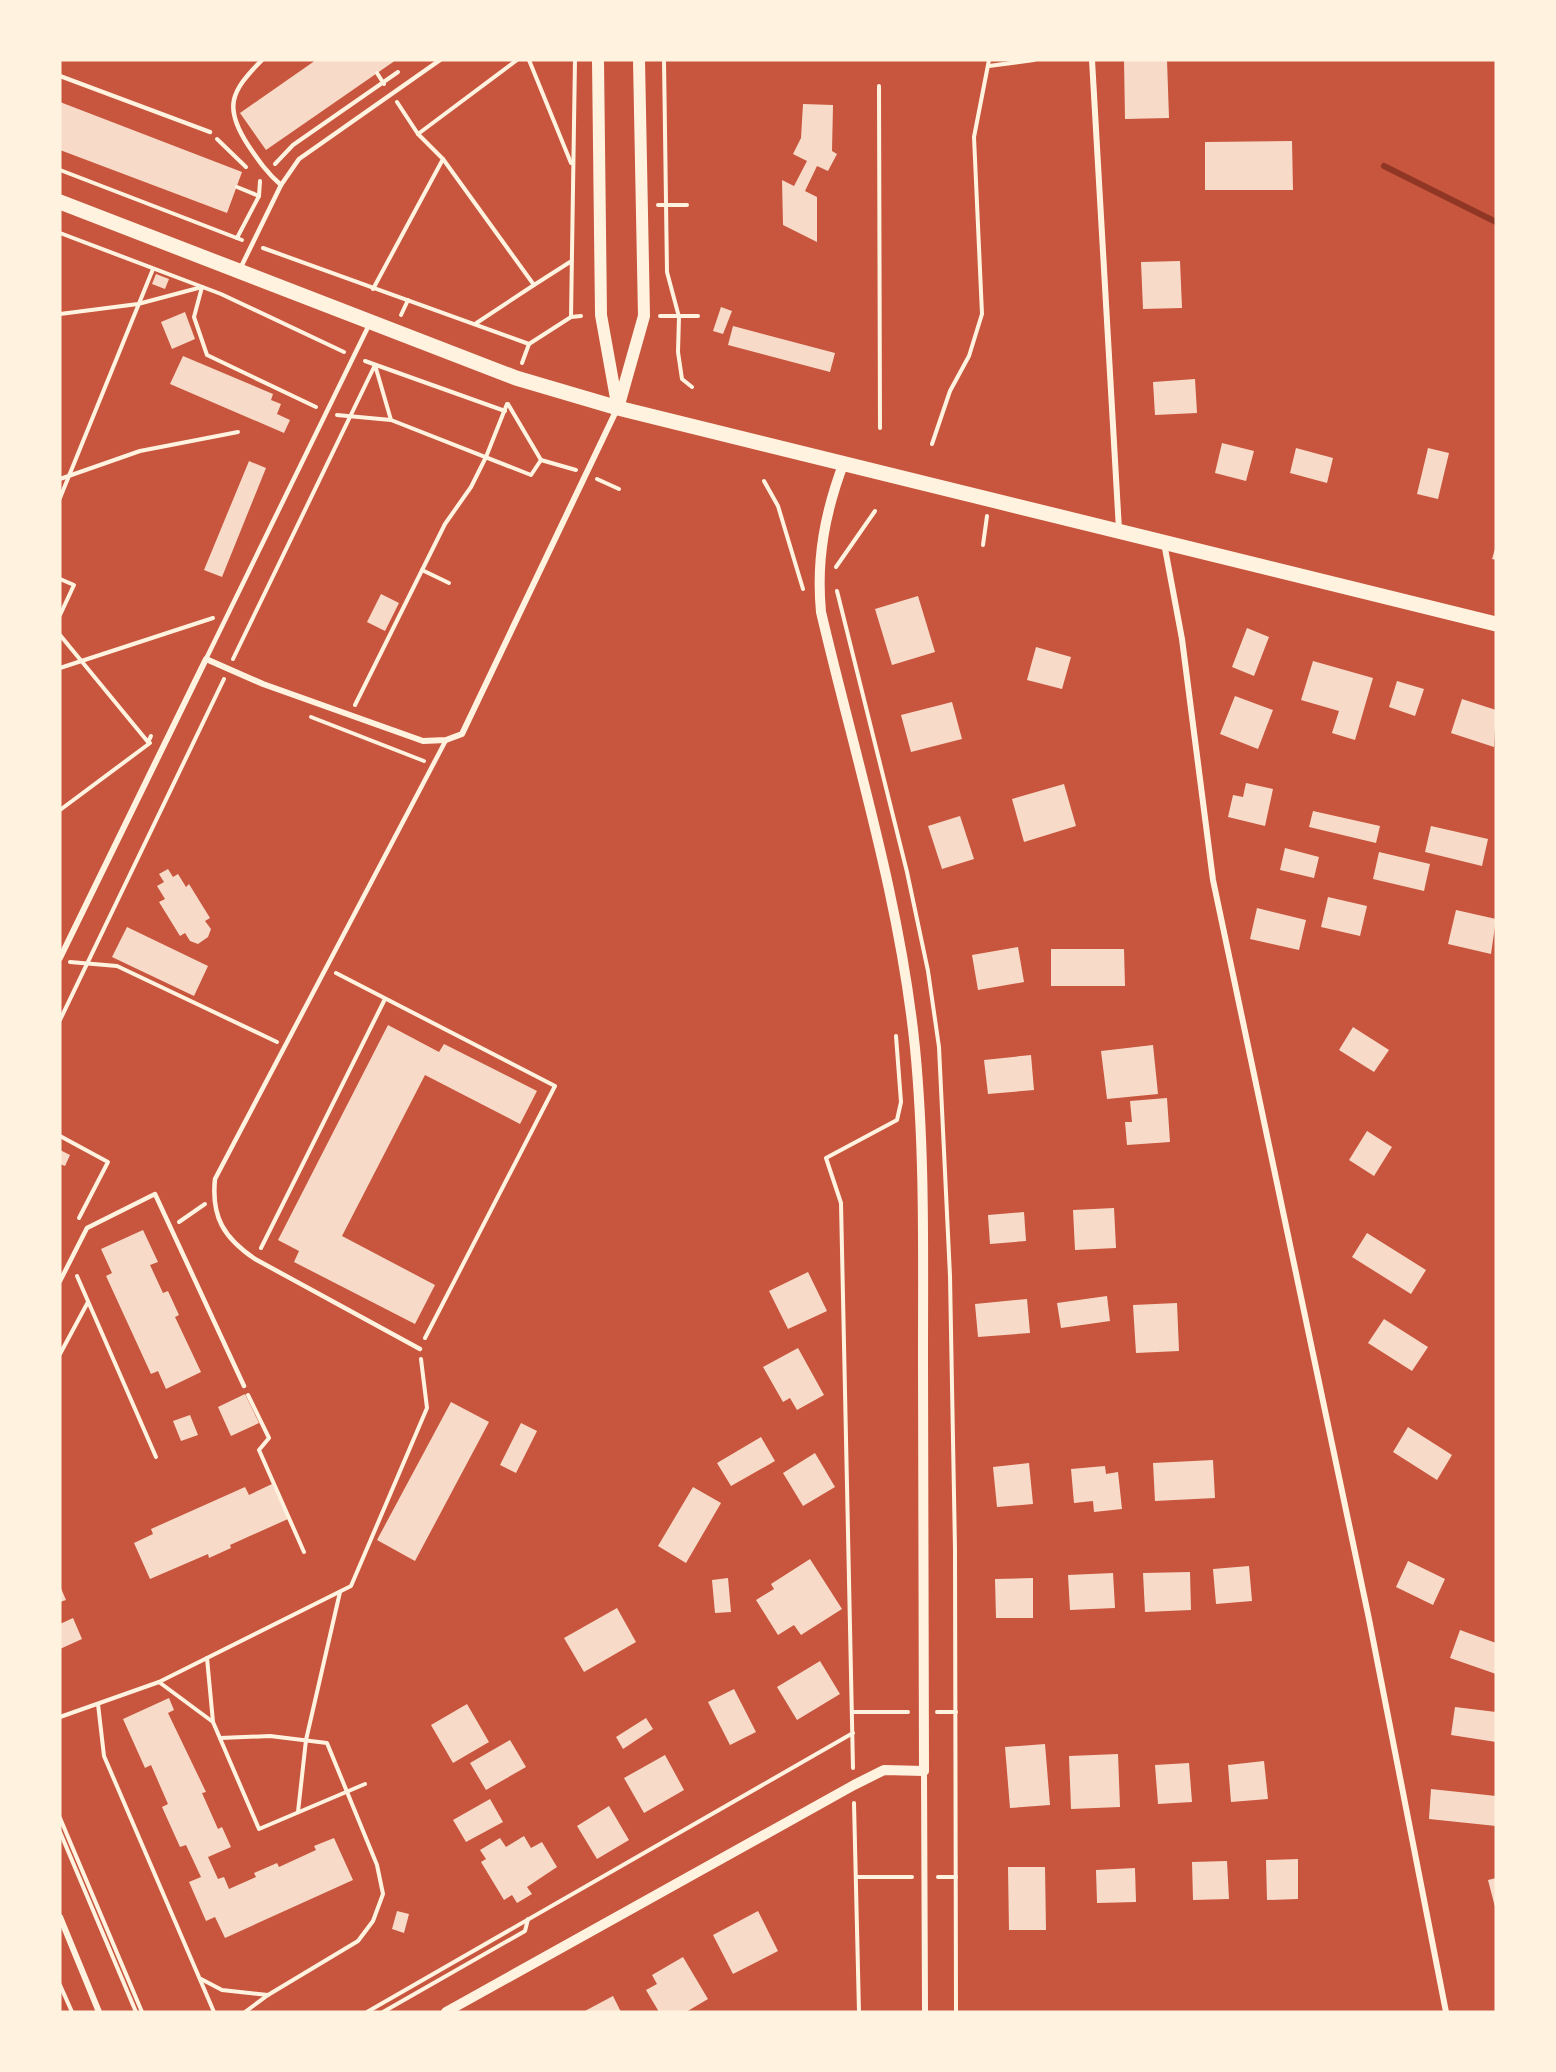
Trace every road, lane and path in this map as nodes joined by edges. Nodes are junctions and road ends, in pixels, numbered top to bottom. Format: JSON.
{"nodes":[{"id":1,"x":262,"y":60,"type":"edge"},
{"id":2,"x":440,"y":60,"type":"edge"},
{"id":3,"x":517,"y":60,"type":"edge"},
{"id":4,"x":530,"y":60,"type":"edge"},
{"id":5,"x":575,"y":60,"type":"edge"},
{"id":6,"x":598,"y":60,"type":"edge"},
{"id":7,"x":639,"y":60,"type":"edge"},
{"id":8,"x":664,"y":60,"type":"edge"},
{"id":9,"x":989,"y":60,"type":"edge"},
{"id":10,"x":1034,"y":60,"type":"edge"},
{"id":11,"x":1092,"y":60,"type":"edge"},
{"id":12,"x":989,"y":66,"type":"junction"},
{"id":13,"x":377,"y":73,"type":"dead end"},
{"id":14,"x":60,"y":76,"type":"edge"},
{"id":15,"x":879,"y":86,"type":"dead end"},
{"id":16,"x":391,"y":95,"type":"junction"},
{"id":17,"x":210,"y":132,"type":"joint"},
{"id":18,"x":418,"y":134,"type":"junction"},
{"id":19,"x":443,"y":159,"type":"junction"},
{"id":20,"x":240,"y":162,"type":"dead end"},
{"id":21,"x":572,"y":166,"type":"junction"},
{"id":22,"x":60,"y":170,"type":"edge"},
{"id":23,"x":281,"y":185,"type":"junction"},
{"id":24,"x":237,"y":187,"type":"dead end"},
{"id":25,"x":259,"y":196,"type":"dead end"},
{"id":26,"x":60,"y":202,"type":"edge"},
{"id":27,"x":666,"y":204,"type":"junction"},
{"id":28,"x":642,"y":205,"type":"junction"},
{"id":29,"x":687,"y":205,"type":"dead end"},
{"id":30,"x":60,"y":233,"type":"edge"},
{"id":31,"x":251,"y":243,"type":"junction"},
{"id":32,"x":570,"y":261,"type":"junction"},
{"id":33,"x":153,"y":269,"type":"junction"},
{"id":34,"x":238,"y":272,"type":"junction"},
{"id":35,"x":534,"y":285,"type":"junction"},
{"id":36,"x":202,"y":287,"type":"junction"},
{"id":37,"x":373,"y":289,"type":"junction"},
{"id":38,"x":138,"y":304,"type":"junction"},
{"id":39,"x":60,"y":314,"type":"edge"},
{"id":40,"x":581,"y":316,"type":"dead end"},
{"id":41,"x":658,"y":316,"type":"dead end"},
{"id":42,"x":698,"y":316,"type":"dead end"},
{"id":43,"x":572,"y":317,"type":"junction"},
{"id":44,"x":679,"y":317,"type":"junction"},
{"id":45,"x":370,"y":324,"type":"junction"},
{"id":46,"x":475,"y":324,"type":"junction"},
{"id":47,"x":529,"y":344,"type":"junction"},
{"id":48,"x":354,"y":356,"type":"junction"},
{"id":49,"x":521,"y":364,"type":"dead end"},
{"id":50,"x":375,"y":365,"type":"junction"},
{"id":51,"x":692,"y":387,"type":"dead end"},
{"id":52,"x":314,"y":406,"type":"junction"},
{"id":53,"x":618,"y":408,"type":"junction"},
{"id":54,"x":505,"y":411,"type":"junction"},
{"id":55,"x":327,"y":412,"type":"junction"},
{"id":56,"x":309,"y":416,"type":"dead end"},
{"id":57,"x":349,"y":418,"type":"junction"},
{"id":58,"x":391,"y":420,"type":"junction"},
{"id":59,"x":880,"y":428,"type":"dead end"},
{"id":60,"x":238,"y":432,"type":"dead end"},
{"id":61,"x":932,"y":444,"type":"dead end"},
{"id":62,"x":486,"y":457,"type":"junction"},
{"id":63,"x":541,"y":460,"type":"junction"},
{"id":64,"x":844,"y":462,"type":"junction"},
{"id":65,"x":587,"y":474,"type":"junction"},
{"id":66,"x":69,"y":475,"type":"junction"},
{"id":67,"x":60,"y":478,"type":"edge"},
{"id":68,"x":764,"y":481,"type":"dead end"},
{"id":69,"x":619,"y":489,"type":"dead end"},
{"id":70,"x":60,"y":498,"type":"edge"},
{"id":71,"x":990,"y":499,"type":"junction"},
{"id":72,"x":1119,"y":531,"type":"junction"},
{"id":73,"x":1164,"y":543,"type":"junction"},
{"id":74,"x":983,"y":545,"type":"dead end"},
{"id":75,"x":422,"y":570,"type":"junction"},
{"id":76,"x":60,"y":579,"type":"edge"},
{"id":77,"x":448,"y":583,"type":"dead end"},
{"id":78,"x":804,"y":591,"type":"dead end"},
{"id":79,"x":217,"y":609,"type":"dead end"},
{"id":80,"x":60,"y":615,"type":"edge"},
{"id":81,"x":1496,"y":624,"type":"edge"},
{"id":82,"x":60,"y":635,"type":"edge"},
{"id":83,"x":206,"y":659,"type":"junction"},
{"id":84,"x":82,"y":662,"type":"junction"},
{"id":85,"x":60,"y":668,"type":"edge"},
{"id":86,"x":228,"y":669,"type":"junction"},
{"id":87,"x":224,"y":679,"type":"junction"},
{"id":88,"x":235,"y":684,"type":"dead end"},
{"id":89,"x":351,"y":715,"type":"junction"},
{"id":90,"x":310,"y":717,"type":"dead end"},
{"id":91,"x":342,"y":731,"type":"junction"},
{"id":92,"x":446,"y":740,"type":"junction"},
{"id":93,"x":148,"y":742,"type":"junction"},
{"id":94,"x":163,"y":745,"type":"junction"},
{"id":95,"x":433,"y":764,"type":"junction"},
{"id":96,"x":60,"y":810,"type":"edge"},
{"id":97,"x":60,"y":958,"type":"edge"},
{"id":98,"x":87,"y":963,"type":"junction"},
{"id":99,"x":333,"y":971,"type":"dead end"},
{"id":100,"x":385,"y":999,"type":"junction"},
{"id":101,"x":60,"y":1020,"type":"edge"},
{"id":102,"x":896,"y":1034,"type":"dead end"},
{"id":103,"x":285,"y":1046,"type":"junction"},
{"id":104,"x":60,"y":1136,"type":"edge"},
{"id":105,"x":213,"y":1199,"type":"junction"},
{"id":106,"x":76,"y":1225,"type":"dead end"},
{"id":107,"x":171,"y":1228,"type":"junction"},
{"id":108,"x":255,"y":1259,"type":"junction"},
{"id":109,"x":70,"y":1261,"type":"junction"},
{"id":110,"x":60,"y":1281,"type":"edge"},
{"id":111,"x":88,"y":1301,"type":"junction"},
{"id":112,"x":420,"y":1349,"type":"junction"},
{"id":113,"x":60,"y":1354,"type":"edge"},
{"id":114,"x":244,"y":1386,"type":"joint"},
{"id":115,"x":156,"y":1457,"type":"dead end"},
{"id":116,"x":304,"y":1552,"type":"dead end"},
{"id":117,"x":340,"y":1592,"type":"junction"},
{"id":118,"x":207,"y":1658,"type":"junction"},
{"id":119,"x":159,"y":1682,"type":"junction"},
{"id":120,"x":98,"y":1704,"type":"junction"},
{"id":121,"x":852,"y":1712,"type":"junction"},
{"id":122,"x":923,"y":1712,"type":"junction"},
{"id":123,"x":956,"y":1712,"type":"dead end"},
{"id":124,"x":60,"y":1717,"type":"edge"},
{"id":125,"x":213,"y":1722,"type":"junction"},
{"id":126,"x":853,"y":1733,"type":"junction"},
{"id":127,"x":220,"y":1738,"type":"junction"},
{"id":128,"x":306,"y":1740,"type":"junction"},
{"id":129,"x":924,"y":1772,"type":"junction"},
{"id":130,"x":365,"y":1784,"type":"dead end"},
{"id":131,"x":854,"y":1785,"type":"junction"},
{"id":132,"x":346,"y":1792,"type":"junction"},
{"id":133,"x":298,"y":1812,"type":"junction"},
{"id":134,"x":60,"y":1818,"type":"edge"},
{"id":135,"x":60,"y":1832,"type":"edge"},
{"id":136,"x":856,"y":1877,"type":"junction"},
{"id":137,"x":925,"y":1877,"type":"junction"},
{"id":138,"x":956,"y":1877,"type":"dead end"},
{"id":139,"x":60,"y":1917,"type":"edge"},
{"id":140,"x":528,"y":1919,"type":"junction"},
{"id":141,"x":200,"y":1978,"type":"junction"},
{"id":142,"x":60,"y":1985,"type":"edge"},
{"id":143,"x":268,"y":1995,"type":"junction"},
{"id":144,"x":72,"y":2012,"type":"edge"},
{"id":145,"x":99,"y":2012,"type":"edge"},
{"id":146,"x":136,"y":2012,"type":"edge"},
{"id":147,"x":142,"y":2012,"type":"edge"},
{"id":148,"x":214,"y":2012,"type":"edge"},
{"id":149,"x":245,"y":2012,"type":"edge"},
{"id":150,"x":367,"y":2012,"type":"edge"},
{"id":151,"x":382,"y":2012,"type":"edge"},
{"id":152,"x":446,"y":2012,"type":"edge"},
{"id":153,"x":859,"y":2012,"type":"edge"},
{"id":154,"x":925,"y":2012,"type":"edge"},
{"id":155,"x":1446,"y":2012,"type":"edge"}],
"edges":[{"from":1,"to":23,"type":"lane"},
{"from":2,"to":16,"type":"lane"},
{"from":3,"to":18,"type":"path"},
{"from":4,"to":21,"type":"path"},
{"from":5,"to":21,"type":"path"},
{"from":6,"to":53,"type":"main road"},
{"from":7,"to":28,"type":"main road"},
{"from":8,"to":27,"type":"path"},
{"from":9,"to":12,"type":"path"},
{"from":10,"to":12,"type":"path"},
{"from":11,"to":72,"type":"street"},
{"from":12,"to":61,"type":"path"},
{"from":13,"to":16,"type":"path"},
{"from":14,"to":17,"type":"lane"},
{"from":15,"to":59,"type":"path"},
{"from":16,"to":18,"type":"path"},
{"from":16,"to":23,"type":"lane"},
{"from":17,"to":20,"type":"path"},
{"from":18,"to":19,"type":"path"},
{"from":19,"to":35,"type":"path"},
{"from":19,"to":37,"type":"path"},
{"from":21,"to":32,"type":"path"},
{"from":22,"to":31,"type":"path"},
{"from":23,"to":31,"type":"lane"},
{"from":24,"to":25,"type":"path"},
{"from":26,"to":34,"type":"main road"},
{"from":27,"to":28,"type":"path"},
{"from":27,"to":29,"type":"path"},
{"from":27,"to":44,"type":"path"},
{"from":28,"to":53,"type":"main road"},
{"from":30,"to":33,"type":"path"},
{"from":31,"to":34,"type":"lane"},
{"from":31,"to":37,"type":"path"},
{"from":32,"to":35,"type":"path"},
{"from":32,"to":43,"type":"path"},
{"from":33,"to":36,"type":"path"},
{"from":33,"to":38,"type":"path"},
{"from":34,"to":45,"type":"main road"},
{"from":35,"to":46,"type":"path"},
{"from":36,"to":38,"type":"path"},
{"from":36,"to":48,"type":"path"},
{"from":36,"to":52,"type":"path"},
{"from":37,"to":46,"type":"path"},
{"from":38,"to":39,"type":"path"},
{"from":38,"to":66,"type":"path"},
{"from":40,"to":43,"type":"path"},
{"from":41,"to":44,"type":"path"},
{"from":42,"to":44,"type":"path"},
{"from":43,"to":47,"type":"path"},
{"from":44,"to":51,"type":"path"},
{"from":45,"to":48,"type":"lane"},
{"from":45,"to":53,"type":"main road"},
{"from":46,"to":47,"type":"path"},
{"from":47,"to":49,"type":"path"},
{"from":48,"to":50,"type":"path"},
{"from":48,"to":55,"type":"lane"},
{"from":50,"to":54,"type":"path"},
{"from":50,"to":57,"type":"path"},
{"from":50,"to":58,"type":"path"},
{"from":52,"to":55,"type":"path"},
{"from":52,"to":56,"type":"path"},
{"from":53,"to":64,"type":"main road"},
{"from":53,"to":65,"type":"street"},
{"from":54,"to":62,"type":"path"},
{"from":54,"to":63,"type":"path"},
{"from":55,"to":57,"type":"path"},
{"from":55,"to":83,"type":"lane"},
{"from":57,"to":58,"type":"path"},
{"from":57,"to":86,"type":"path"},
{"from":58,"to":62,"type":"path"},
{"from":60,"to":66,"type":"path"},
{"from":62,"to":63,"type":"path"},
{"from":62,"to":75,"type":"path"},
{"from":63,"to":65,"type":"path"},
{"from":64,"to":71,"type":"main road"},
{"from":64,"to":122,"type":"street"},
{"from":65,"to":69,"type":"path"},
{"from":65,"to":92,"type":"street"},
{"from":66,"to":67,"type":"path"},
{"from":66,"to":70,"type":"path"},
{"from":68,"to":78,"type":"path"},
{"from":71,"to":72,"type":"main road"},
{"from":71,"to":74,"type":"path"},
{"from":72,"to":73,"type":"main road"},
{"from":73,"to":81,"type":"main road"},
{"from":73,"to":155,"type":"street"},
{"from":75,"to":77,"type":"path"},
{"from":75,"to":89,"type":"path"},
{"from":76,"to":80,"type":"path"},
{"from":79,"to":84,"type":"path"},
{"from":82,"to":84,"type":"path"},
{"from":83,"to":86,"type":"street"},
{"from":83,"to":94,"type":"street"},
{"from":84,"to":85,"type":"path"},
{"from":84,"to":93,"type":"path"},
{"from":86,"to":87,"type":"path"},
{"from":86,"to":89,"type":"street"},
{"from":87,"to":88,"type":"path"},
{"from":87,"to":98,"type":"path"},
{"from":89,"to":91,"type":"path"},
{"from":89,"to":92,"type":"street"},
{"from":90,"to":91,"type":"path"},
{"from":91,"to":95,"type":"path"},
{"from":92,"to":95,"type":"lane"},
{"from":93,"to":94,"type":"path"},
{"from":93,"to":96,"type":"path"},
{"from":94,"to":97,"type":"street"},
{"from":95,"to":103,"type":"lane"},
{"from":98,"to":101,"type":"path"},
{"from":98,"to":103,"type":"path"},
{"from":99,"to":100,"type":"path"},
{"from":100,"to":108,"type":"path"},
{"from":100,"to":112,"type":"path"},
{"from":102,"to":121,"type":"path"},
{"from":103,"to":105,"type":"lane"},
{"from":104,"to":106,"type":"path"},
{"from":105,"to":107,"type":"path"},
{"from":105,"to":108,"type":"lane"},
{"from":107,"to":109,"type":"lane"},
{"from":107,"to":114,"type":"lane"},
{"from":108,"to":112,"type":"lane"},
{"from":109,"to":110,"type":"lane"},
{"from":109,"to":111,"type":"path"},
{"from":111,"to":113,"type":"path"},
{"from":111,"to":115,"type":"path"},
{"from":112,"to":117,"type":"path"},
{"from":114,"to":116,"type":"path"},
{"from":117,"to":118,"type":"path"},
{"from":117,"to":128,"type":"path"},
{"from":118,"to":119,"type":"path"},
{"from":118,"to":125,"type":"path"},
{"from":119,"to":120,"type":"path"},
{"from":119,"to":125,"type":"path"},
{"from":120,"to":124,"type":"path"},
{"from":120,"to":141,"type":"path"},
{"from":121,"to":122,"type":"path"},
{"from":121,"to":126,"type":"path"},
{"from":122,"to":123,"type":"path"},
{"from":122,"to":129,"type":"street"},
{"from":125,"to":127,"type":"path"},
{"from":126,"to":131,"type":"path"},
{"from":126,"to":140,"type":"path"},
{"from":127,"to":128,"type":"path"},
{"from":127,"to":133,"type":"path"},
{"from":128,"to":132,"type":"path"},
{"from":128,"to":133,"type":"path"},
{"from":129,"to":131,"type":"street"},
{"from":129,"to":137,"type":"street"},
{"from":130,"to":132,"type":"path"},
{"from":131,"to":136,"type":"path"},
{"from":131,"to":152,"type":"street"},
{"from":132,"to":133,"type":"path"},
{"from":132,"to":143,"type":"path"},
{"from":134,"to":147,"type":"path"},
{"from":135,"to":146,"type":"path"},
{"from":136,"to":137,"type":"path"},
{"from":136,"to":153,"type":"path"},
{"from":137,"to":138,"type":"path"},
{"from":137,"to":154,"type":"street"},
{"from":139,"to":145,"type":"street"},
{"from":140,"to":150,"type":"path"},
{"from":140,"to":151,"type":"path"},
{"from":141,"to":143,"type":"path"},
{"from":141,"to":148,"type":"path"},
{"from":142,"to":144,"type":"path"},
{"from":143,"to":149,"type":"path"}]}
